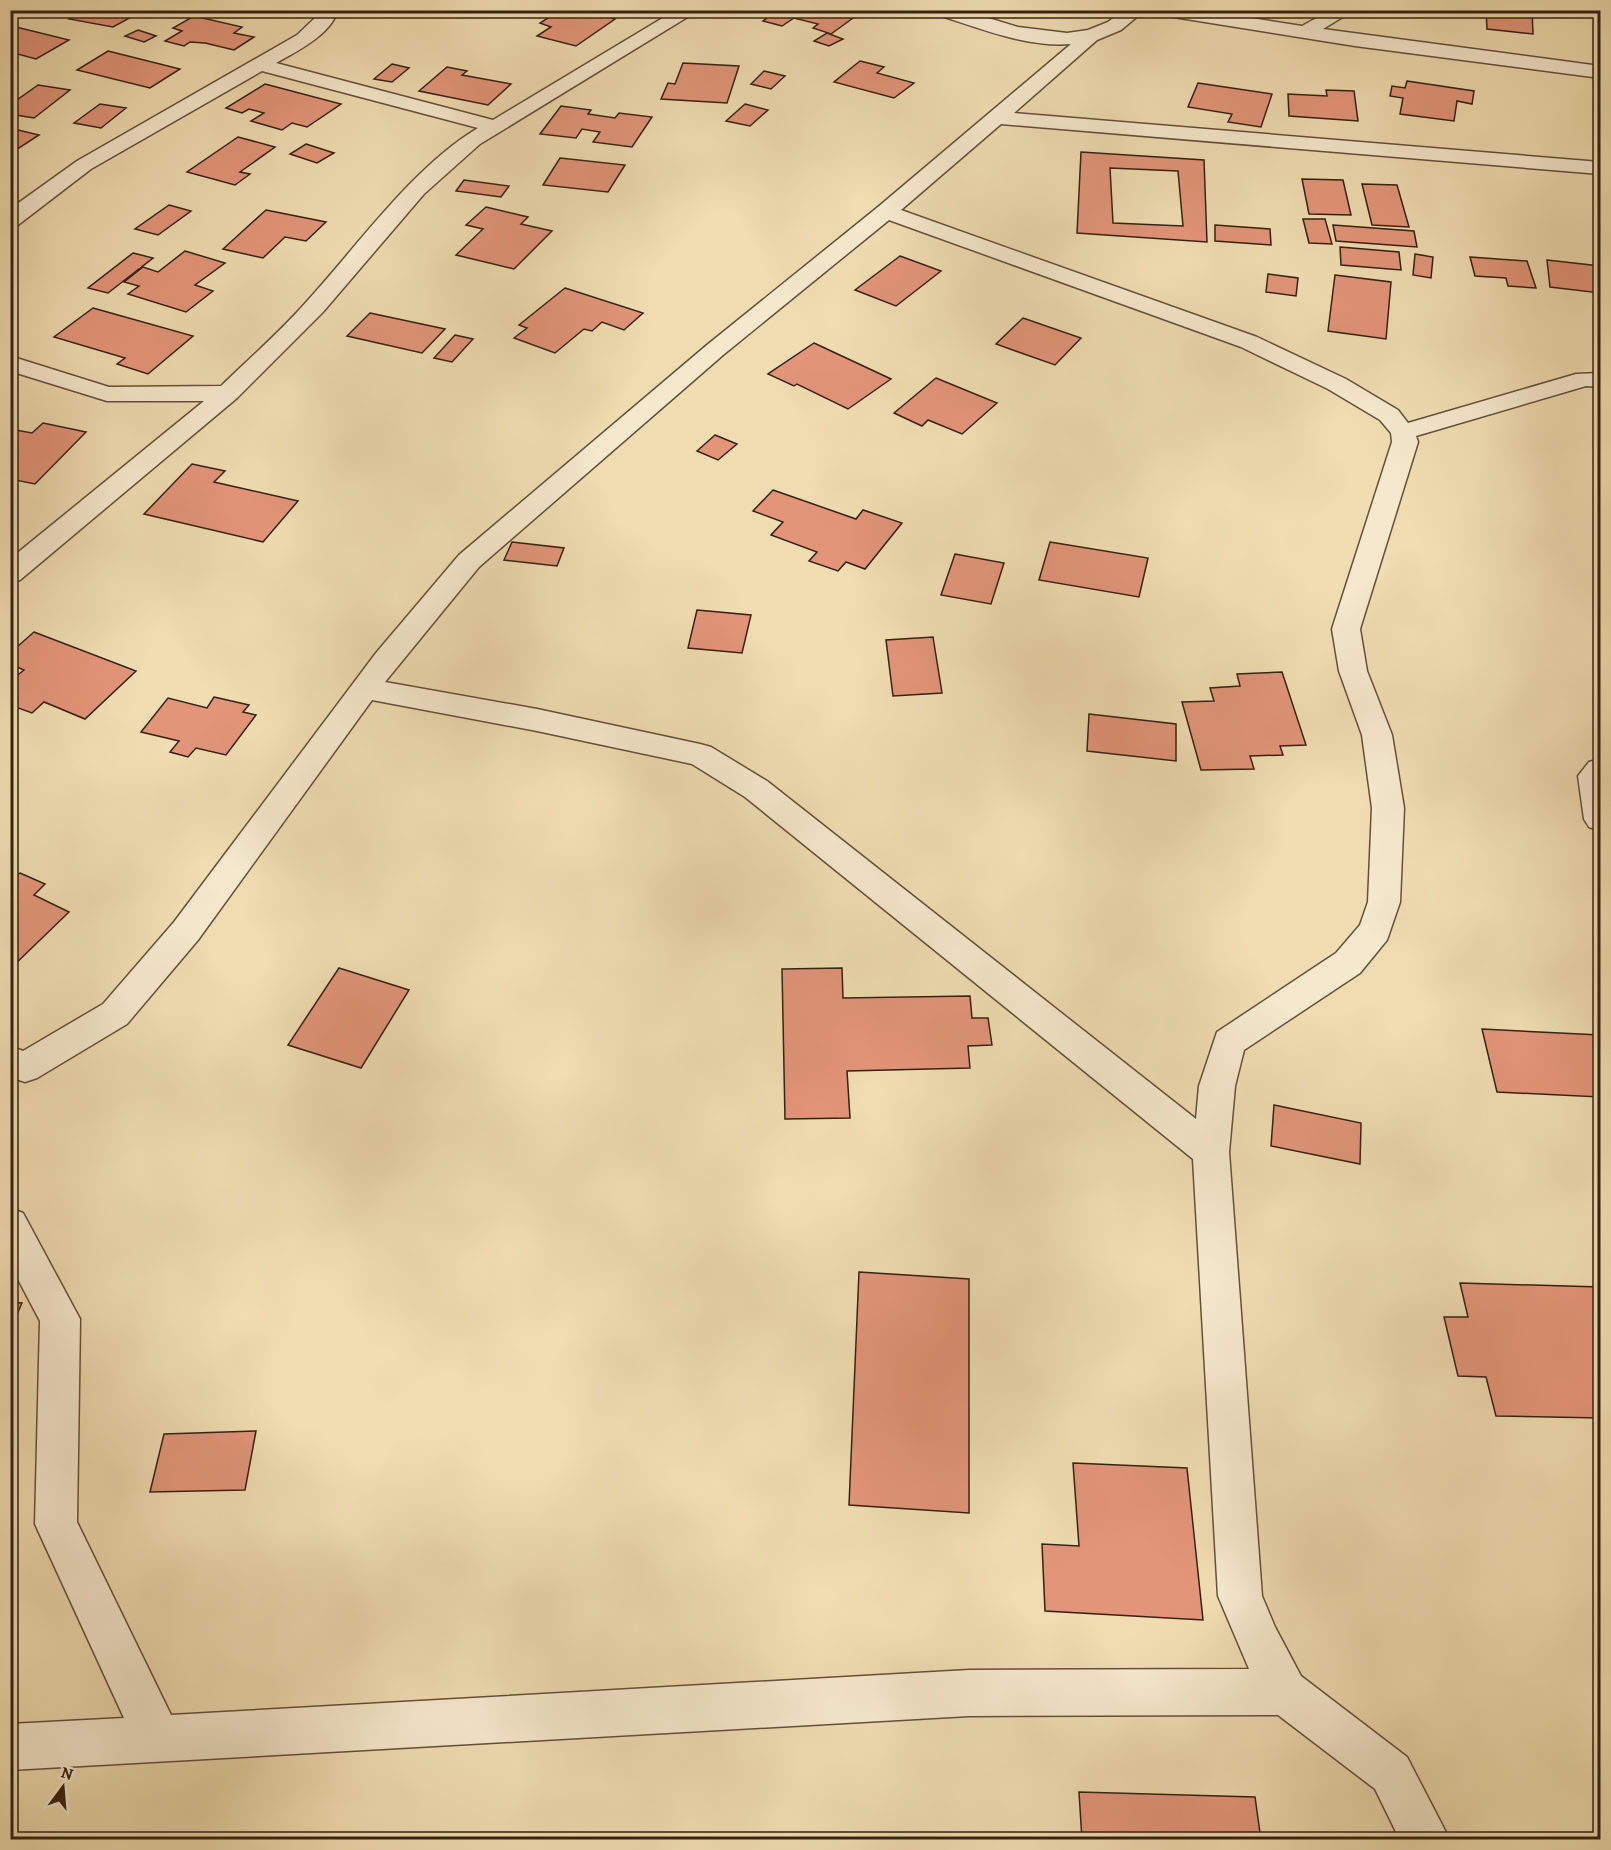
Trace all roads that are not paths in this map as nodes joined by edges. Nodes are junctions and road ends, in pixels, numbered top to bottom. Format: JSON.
{"nodes":[{"id":1,"x":328,"y":10,"type":"edge"},
{"id":2,"x":690,"y":10,"type":"edge"},
{"id":3,"x":940,"y":10,"type":"edge"},
{"id":4,"x":1136,"y":10,"type":"edge"},
{"id":5,"x":1161,"y":10,"type":"edge"},
{"id":6,"x":1345,"y":10,"type":"edge"},
{"id":7,"x":1305,"y":32,"type":"junction"},
{"id":8,"x":1088,"y":39,"type":"junction"},
{"id":9,"x":261,"y":65,"type":"junction"},
{"id":10,"x":1600,"y":72,"type":"edge"},
{"id":11,"x":995,"y":117,"type":"junction"},
{"id":12,"x":497,"y":127,"type":"junction"},
{"id":13,"x":1600,"y":168,"type":"edge"},
{"id":14,"x":886,"y":212,"type":"junction"},
{"id":15,"x":10,"y":220,"type":"edge"},
{"id":16,"x":10,"y":363,"type":"edge"},
{"id":17,"x":1600,"y":380,"type":"edge"},
{"id":18,"x":228,"y":393,"type":"junction"},
{"id":19,"x":1403,"y":432,"type":"junction"},
{"id":20,"x":10,"y":574,"type":"edge"},
{"id":21,"x":365,"y":689,"type":"junction"},
{"id":22,"x":1600,"y":770,"type":"edge"},
{"id":23,"x":1600,"y":819,"type":"edge"},
{"id":24,"x":10,"y":1061,"type":"edge"},
{"id":25,"x":1211,"y":1152,"type":"junction"},
{"id":26,"x":10,"y":1225,"type":"edge"},
{"id":27,"x":1286,"y":1692,"type":"junction"},
{"id":28,"x":158,"y":1739,"type":"junction"},
{"id":29,"x":10,"y":1747,"type":"edge"},
{"id":30,"x":1426,"y":1839,"type":"edge"}],
"edges":[{"from":1,"to":9,"type":"street"},
{"from":2,"to":12,"type":"street"},
{"from":3,"to":8,"type":"street"},
{"from":4,"to":8,"type":"street"},
{"from":5,"to":7,"type":"street"},
{"from":6,"to":7,"type":"street"},
{"from":7,"to":10,"type":"street"},
{"from":8,"to":11,"type":"street"},
{"from":9,"to":12,"type":"street"},
{"from":9,"to":15,"type":"street"},
{"from":11,"to":13,"type":"street"},
{"from":11,"to":14,"type":"street"},
{"from":12,"to":18,"type":"street"},
{"from":14,"to":19,"type":"street"},
{"from":14,"to":21,"type":"street"},
{"from":16,"to":18,"type":"street"},
{"from":17,"to":19,"type":"street"},
{"from":18,"to":20,"type":"street"},
{"from":19,"to":25,"type":"street"},
{"from":21,"to":24,"type":"street"},
{"from":21,"to":25,"type":"street"},
{"from":22,"to":23,"type":"street"},
{"from":25,"to":27,"type":"street"},
{"from":26,"to":28,"type":"street"},
{"from":27,"to":28,"type":"street"},
{"from":27,"to":30,"type":"street"},
{"from":28,"to":29,"type":"street"}]}
